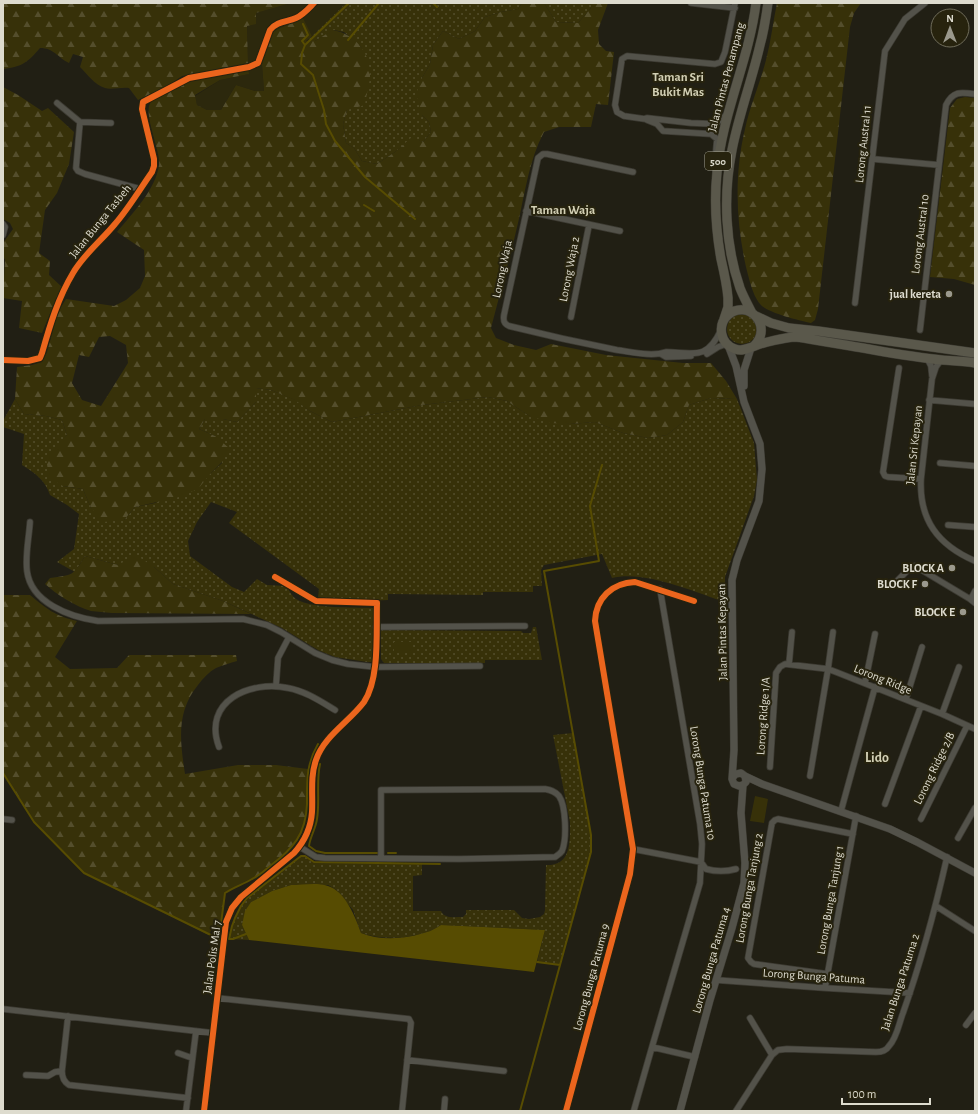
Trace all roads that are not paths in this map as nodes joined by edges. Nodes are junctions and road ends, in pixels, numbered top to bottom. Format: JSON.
{"nodes":[{"id":1,"x":314,"y":3,"type":"edge"},
{"id":2,"x":691,"y":3,"type":"edge"},
{"id":3,"x":756,"y":3,"type":"edge"},
{"id":4,"x":768,"y":3,"type":"edge"},
{"id":5,"x":925,"y":3,"type":"edge"},
{"id":6,"x":735,"y":6,"type":"edge"},
{"id":7,"x":975,"y":94,"type":"edge"},
{"id":8,"x":57,"y":103,"type":"dead end"},
{"id":9,"x":729,"y":111,"type":"junction"},
{"id":10,"x":645,"y":119,"type":"junction"},
{"id":11,"x":673,"y":121,"type":"junction"},
{"id":12,"x":80,"y":122,"type":"junction"},
{"id":13,"x":111,"y":123,"type":"dead end"},
{"id":14,"x":708,"y":124,"type":"junction"},
{"id":15,"x":673,"y":132,"type":"junction"},
{"id":16,"x":708,"y":134,"type":"junction"},
{"id":17,"x":719,"y":153,"type":"junction"},
{"id":18,"x":873,"y":159,"type":"junction"},
{"id":19,"x":939,"y":165,"type":"junction"},
{"id":20,"x":633,"y":172,"type":"dead end"},
{"id":21,"x":140,"y":189,"type":"junction"},
{"id":22,"x":526,"y":211,"type":"junction"},
{"id":23,"x":3,"y":224,"type":"edge"},
{"id":24,"x":589,"y":225,"type":"junction"},
{"id":25,"x":620,"y":231,"type":"dead end"},
{"id":26,"x":3,"y":234,"type":"edge"},
{"id":27,"x":855,"y":303,"type":"dead end"},
{"id":28,"x":754,"y":314,"type":"junction"},
{"id":29,"x":571,"y":317,"type":"dead end"},
{"id":30,"x":722,"y":326,"type":"junction"},
{"id":31,"x":920,"y":330,"type":"dead end"},
{"id":32,"x":727,"y":344,"type":"junction"},
{"id":33,"x":753,"y":347,"type":"junction"},
{"id":34,"x":965,"y":352,"type":"junction"},
{"id":35,"x":975,"y":353,"type":"edge"},
{"id":36,"x":661,"y":354,"type":"junction"},
{"id":37,"x":927,"y":358,"type":"junction"},
{"id":38,"x":3,"y":360,"type":"edge"},
{"id":39,"x":941,"y":360,"type":"junction"},
{"id":40,"x":971,"y":362,"type":"edge"},
{"id":41,"x":899,"y":368,"type":"dead end"},
{"id":42,"x":932,"y":378,"type":"junction"},
{"id":43,"x":929,"y":400,"type":"junction"},
{"id":44,"x":744,"y":402,"type":"junction"},
{"id":45,"x":975,"y":404,"type":"edge"},
{"id":46,"x":940,"y":463,"type":"dead end"},
{"id":47,"x":975,"y":466,"type":"edge"},
{"id":48,"x":921,"y":479,"type":"junction"},
{"id":49,"x":30,"y":522,"type":"dead end"},
{"id":50,"x":948,"y":525,"type":"dead end"},
{"id":51,"x":975,"y":527,"type":"edge"},
{"id":52,"x":975,"y":561,"type":"edge"},
{"id":53,"x":275,"y":576,"type":"dead end"},
{"id":54,"x":896,"y":582,"type":"dead end"},
{"id":55,"x":660,"y":589,"type":"junction"},
{"id":56,"x":975,"y":591,"type":"edge"},
{"id":57,"x":973,"y":600,"type":"edge"},
{"id":58,"x":694,"y":601,"type":"dead end"},
{"id":59,"x":525,"y":626,"type":"dead end"},
{"id":60,"x":376,"y":627,"type":"junction"},
{"id":61,"x":792,"y":632,"type":"dead end"},
{"id":62,"x":833,"y":632,"type":"dead end"},
{"id":63,"x":875,"y":634,"type":"dead end"},
{"id":64,"x":289,"y":637,"type":"junction"},
{"id":65,"x":922,"y":647,"type":"dead end"},
{"id":66,"x":789,"y":664,"type":"junction"},
{"id":67,"x":480,"y":666,"type":"dead end"},
{"id":68,"x":375,"y":667,"type":"junction"},
{"id":69,"x":780,"y":667,"type":"joint"},
{"id":70,"x":959,"y":667,"type":"dead end"},
{"id":71,"x":828,"y":669,"type":"junction"},
{"id":72,"x":865,"y":683,"type":"junction"},
{"id":73,"x":276,"y":686,"type":"junction"},
{"id":74,"x":875,"y":687,"type":"junction"},
{"id":75,"x":906,"y":699,"type":"junction"},
{"id":76,"x":921,"y":706,"type":"junction"},
{"id":77,"x":335,"y":710,"type":"dead end"},
{"id":78,"x":942,"y":714,"type":"junction"},
{"id":79,"x":967,"y":726,"type":"junction"},
{"id":80,"x":975,"y":729,"type":"edge"},
{"id":81,"x":219,"y":747,"type":"dead end"},
{"id":82,"x":734,"y":750,"type":"junction"},
{"id":83,"x":770,"y":767,"type":"dead end"},
{"id":84,"x":810,"y":776,"type":"dead end"},
{"id":85,"x":733,"y":780,"type":"junction"},
{"id":86,"x":744,"y":780,"type":"junction"},
{"id":87,"x":885,"y":804,"type":"dead end"},
{"id":88,"x":975,"y":808,"type":"edge"},
{"id":89,"x":841,"y":811,"type":"junction"},
{"id":90,"x":741,"y":813,"type":"junction"},
{"id":91,"x":856,"y":816,"type":"junction"},
{"id":92,"x":3,"y":819,"type":"edge"},
{"id":93,"x":921,"y":819,"type":"dead end"},
{"id":94,"x":12,"y":820,"type":"dead end"},
{"id":95,"x":853,"y":834,"type":"junction"},
{"id":96,"x":958,"y":838,"type":"dead end"},
{"id":97,"x":300,"y":846,"type":"junction"},
{"id":98,"x":633,"y":849,"type":"junction"},
{"id":99,"x":947,"y":857,"type":"junction"},
{"id":100,"x":381,"y":858,"type":"junction"},
{"id":101,"x":701,"y":862,"type":"junction"},
{"id":102,"x":736,"y":869,"type":"dead end"},
{"id":103,"x":975,"y":873,"type":"edge"},
{"id":104,"x":936,"y":906,"type":"junction"},
{"id":105,"x":975,"y":931,"type":"edge"},
{"id":106,"x":827,"y":974,"type":"junction"},
{"id":107,"x":716,"y":980,"type":"junction"},
{"id":108,"x":825,"y":988,"type":"junction"},
{"id":109,"x":910,"y":993,"type":"junction"},
{"id":110,"x":217,"y":998,"type":"junction"},
{"id":111,"x":3,"y":1009,"type":"edge"},
{"id":112,"x":975,"y":1013,"type":"edge"},
{"id":113,"x":68,"y":1016,"type":"junction"},
{"id":114,"x":750,"y":1018,"type":"dead end"},
{"id":115,"x":966,"y":1025,"type":"dead end"},
{"id":116,"x":196,"y":1031,"type":"junction"},
{"id":117,"x":213,"y":1033,"type":"junction"},
{"id":118,"x":652,"y":1047,"type":"junction"},
{"id":119,"x":178,"y":1053,"type":"dead end"},
{"id":120,"x":772,"y":1055,"type":"junction"},
{"id":121,"x":695,"y":1057,"type":"junction"},
{"id":122,"x":192,"y":1058,"type":"junction"},
{"id":123,"x":407,"y":1060,"type":"junction"},
{"id":124,"x":62,"y":1071,"type":"junction"},
{"id":125,"x":504,"y":1071,"type":"dead end"},
{"id":126,"x":26,"y":1074,"type":"dead end"},
{"id":127,"x":188,"y":1098,"type":"junction"},
{"id":128,"x":445,"y":1099,"type":"dead end"},
{"id":129,"x":634,"y":1110,"type":"dead end"},
{"id":130,"x":186,"y":1111,"type":"edge"},
{"id":131,"x":204,"y":1111,"type":"edge"},
{"id":132,"x":402,"y":1111,"type":"edge"},
{"id":133,"x":444,"y":1111,"type":"edge"},
{"id":134,"x":566,"y":1111,"type":"edge"},
{"id":135,"x":680,"y":1111,"type":"edge"},
{"id":136,"x":736,"y":1111,"type":"edge"}],
"edges":[{"from":1,"to":21,"type":"street","name":"Jalan Bunga Tasbeh"},
{"from":2,"to":6,"type":"street"},
{"from":3,"to":9,"type":"main road","name":"Jalan Pintas Penampang","number":"500"},
{"from":4,"to":28,"type":"main road","name":"Jalan Pintas Penampang","number":"500"},
{"from":5,"to":18,"type":"street","name":"Lorong Austral 11"},
{"from":6,"to":10,"type":"street"},
{"from":7,"to":19,"type":"street","name":"Lorong Austral 10"},
{"from":8,"to":12,"type":"street"},
{"from":9,"to":14,"type":"street"},
{"from":9,"to":17,"type":"main road","name":"Jalan Pintas Penampang","number":"500"},
{"from":10,"to":11,"type":"street"},
{"from":10,"to":15,"type":"street"},
{"from":11,"to":14,"type":"street"},
{"from":11,"to":15,"type":"street"},
{"from":12,"to":13,"type":"street"},
{"from":12,"to":21,"type":"street"},
{"from":14,"to":16,"type":"street"},
{"from":15,"to":16,"type":"street"},
{"from":16,"to":17,"type":"street"},
{"from":17,"to":30,"type":"main road","name":"Jalan Pintas Penampang","number":"500"},
{"from":18,"to":19,"type":"street"},
{"from":18,"to":27,"type":"street","name":"Lorong Austral 11"},
{"from":19,"to":31,"type":"street","name":"Lorong Austral 10"},
{"from":20,"to":22,"type":"street","name":"Lorong Waja"},
{"from":21,"to":38,"type":"street","name":"Jalan Bunga Tasbeh"},
{"from":22,"to":24,"type":"street"},
{"from":22,"to":36,"type":"street","name":"Lorong Waja"},
{"from":23,"to":26,"type":"street"},
{"from":24,"to":25,"type":"street"},
{"from":24,"to":29,"type":"street","name":"Lorong Waja 2"},
{"from":28,"to":30,"type":"main road"},
{"from":28,"to":33,"type":"main road","number":"500"},
{"from":28,"to":34,"type":"main road"},
{"from":30,"to":32,"type":"main road"},
{"from":30,"to":36,"type":"street","name":"Lorong Waja"},
{"from":32,"to":33,"type":"main road"},
{"from":32,"to":36,"type":"street","name":"Lorong Waja"},
{"from":32,"to":44,"type":"street","name":"Jalan Pintas Kepayan"},
{"from":33,"to":37,"type":"main road"},
{"from":33,"to":44,"type":"street","name":"Jalan Pintas Kepayan"},
{"from":34,"to":35,"type":"main road"},
{"from":34,"to":40,"type":"main road"},
{"from":37,"to":39,"type":"main road"},
{"from":37,"to":42,"type":"street","name":"Jalan Sri Kepayan"},
{"from":39,"to":40,"type":"main road"},
{"from":39,"to":42,"type":"street","name":"Jalan Sri Kepayan"},
{"from":41,"to":48,"type":"street"},
{"from":42,"to":43,"type":"street","name":"Jalan Sri Kepayan"},
{"from":43,"to":45,"type":"street"},
{"from":43,"to":48,"type":"street","name":"Jalan Sri Kepayan"},
{"from":44,"to":82,"type":"street","name":"Jalan Pintas Kepayan"},
{"from":46,"to":47,"type":"street"},
{"from":48,"to":52,"type":"street","name":"Jalan Sri Kepayan"},
{"from":49,"to":64,"type":"street"},
{"from":50,"to":51,"type":"street"},
{"from":53,"to":60,"type":"street","name":"Jalan Polis Mal 7"},
{"from":54,"to":57,"type":"street"},
{"from":55,"to":58,"type":"street","name":"Lorong Bunga Patuma 9"},
{"from":55,"to":98,"type":"street","name":"Lorong Bunga Patuma 9"},
{"from":55,"to":101,"type":"street","name":"Lorong Bunga Patuma 10"},
{"from":56,"to":57,"type":"street"},
{"from":59,"to":60,"type":"street"},
{"from":60,"to":68,"type":"street","name":"Jalan Polis Mal 7"},
{"from":61,"to":66,"type":"street"},
{"from":62,"to":71,"type":"street"},
{"from":63,"to":72,"type":"street"},
{"from":64,"to":68,"type":"street"},
{"from":64,"to":73,"type":"street"},
{"from":65,"to":75,"type":"street"},
{"from":66,"to":69,"type":"street","name":"Lorong Ridge"},
{"from":66,"to":71,"type":"street","name":"Lorong Ridge"},
{"from":67,"to":68,"type":"street"},
{"from":68,"to":97,"type":"street","name":"Jalan Polis Mal 7"},
{"from":69,"to":83,"type":"street","name":"Lorong Ridge 1/A"},
{"from":70,"to":78,"type":"street"},
{"from":71,"to":72,"type":"street","name":"Lorong Ridge"},
{"from":71,"to":84,"type":"street"},
{"from":72,"to":74,"type":"street","name":"Lorong Ridge"},
{"from":73,"to":77,"type":"street"},
{"from":73,"to":81,"type":"street"},
{"from":74,"to":75,"type":"street","name":"Lorong Ridge"},
{"from":74,"to":89,"type":"street"},
{"from":75,"to":76,"type":"street","name":"Lorong Ridge"},
{"from":76,"to":78,"type":"street","name":"Lorong Ridge"},
{"from":76,"to":87,"type":"street"},
{"from":78,"to":79,"type":"street","name":"Lorong Ridge"},
{"from":79,"to":80,"type":"street","name":"Lorong Ridge"},
{"from":79,"to":93,"type":"street","name":"Lorong Ridge 2/B"},
{"from":82,"to":85,"type":"street","name":"Jalan Pintas Kepayan"},
{"from":82,"to":86,"type":"street","name":"Jalan Pintas Kepayan"},
{"from":85,"to":86,"type":"street"},
{"from":85,"to":86,"type":"street"},
{"from":85,"to":90,"type":"street","name":"Jalan Pintas Kepayan"},
{"from":86,"to":89,"type":"street"},
{"from":86,"to":90,"type":"street"},
{"from":88,"to":96,"type":"street"},
{"from":89,"to":91,"type":"street"},
{"from":90,"to":107,"type":"street","name":"Lorong Bunga Patuma 4"},
{"from":91,"to":95,"type":"street","name":"Lorong Bunga Tanjung 1"},
{"from":91,"to":99,"type":"street"},
{"from":92,"to":94,"type":"street"},
{"from":95,"to":106,"type":"street","name":"Lorong Bunga Tanjung 1"},
{"from":95,"to":106,"type":"street","name":"Lorong Bunga Tanjung 2"},
{"from":97,"to":100,"type":"street"},
{"from":97,"to":110,"type":"street","name":"Jalan Polis Mal 7"},
{"from":98,"to":101,"type":"street"},
{"from":98,"to":134,"type":"street","name":"Lorong Bunga Patuma 9"},
{"from":99,"to":103,"type":"street"},
{"from":99,"to":104,"type":"street","name":"Jalan Bunga Patuma 2"},
{"from":100,"to":100,"type":"street"},
{"from":101,"to":102,"type":"street"},
{"from":101,"to":118,"type":"street","name":"Lorong Bunga Patuma 10"},
{"from":104,"to":105,"type":"street"},
{"from":104,"to":109,"type":"street","name":"Jalan Bunga Patuma 2"},
{"from":106,"to":108,"type":"street","name":"Lorong Bunga Tanjung 1"},
{"from":107,"to":108,"type":"street","name":"Lorong Bunga Patuma"},
{"from":107,"to":121,"type":"street","name":"Lorong Bunga Patuma 4"},
{"from":108,"to":109,"type":"street","name":"Lorong Bunga Patuma"},
{"from":109,"to":120,"type":"street","name":"Jalan Bunga Patuma 2"},
{"from":110,"to":117,"type":"street","name":"Jalan Polis Mal 7"},
{"from":110,"to":123,"type":"street"},
{"from":111,"to":113,"type":"street"},
{"from":112,"to":115,"type":"street"},
{"from":113,"to":116,"type":"street"},
{"from":113,"to":124,"type":"street"},
{"from":114,"to":120,"type":"street"},
{"from":116,"to":117,"type":"street"},
{"from":116,"to":122,"type":"street"},
{"from":117,"to":131,"type":"street","name":"Jalan Polis Mal 7"},
{"from":118,"to":121,"type":"street"},
{"from":118,"to":129,"type":"street","name":"Lorong Bunga Patuma 10"},
{"from":119,"to":122,"type":"street"},
{"from":120,"to":136,"type":"street"},
{"from":121,"to":135,"type":"street","name":"Lorong Bunga Patuma 4"},
{"from":122,"to":127,"type":"street"},
{"from":123,"to":125,"type":"street"},
{"from":123,"to":132,"type":"street"},
{"from":124,"to":126,"type":"street"},
{"from":124,"to":127,"type":"street"},
{"from":127,"to":130,"type":"street"},
{"from":128,"to":133,"type":"street"}]}
